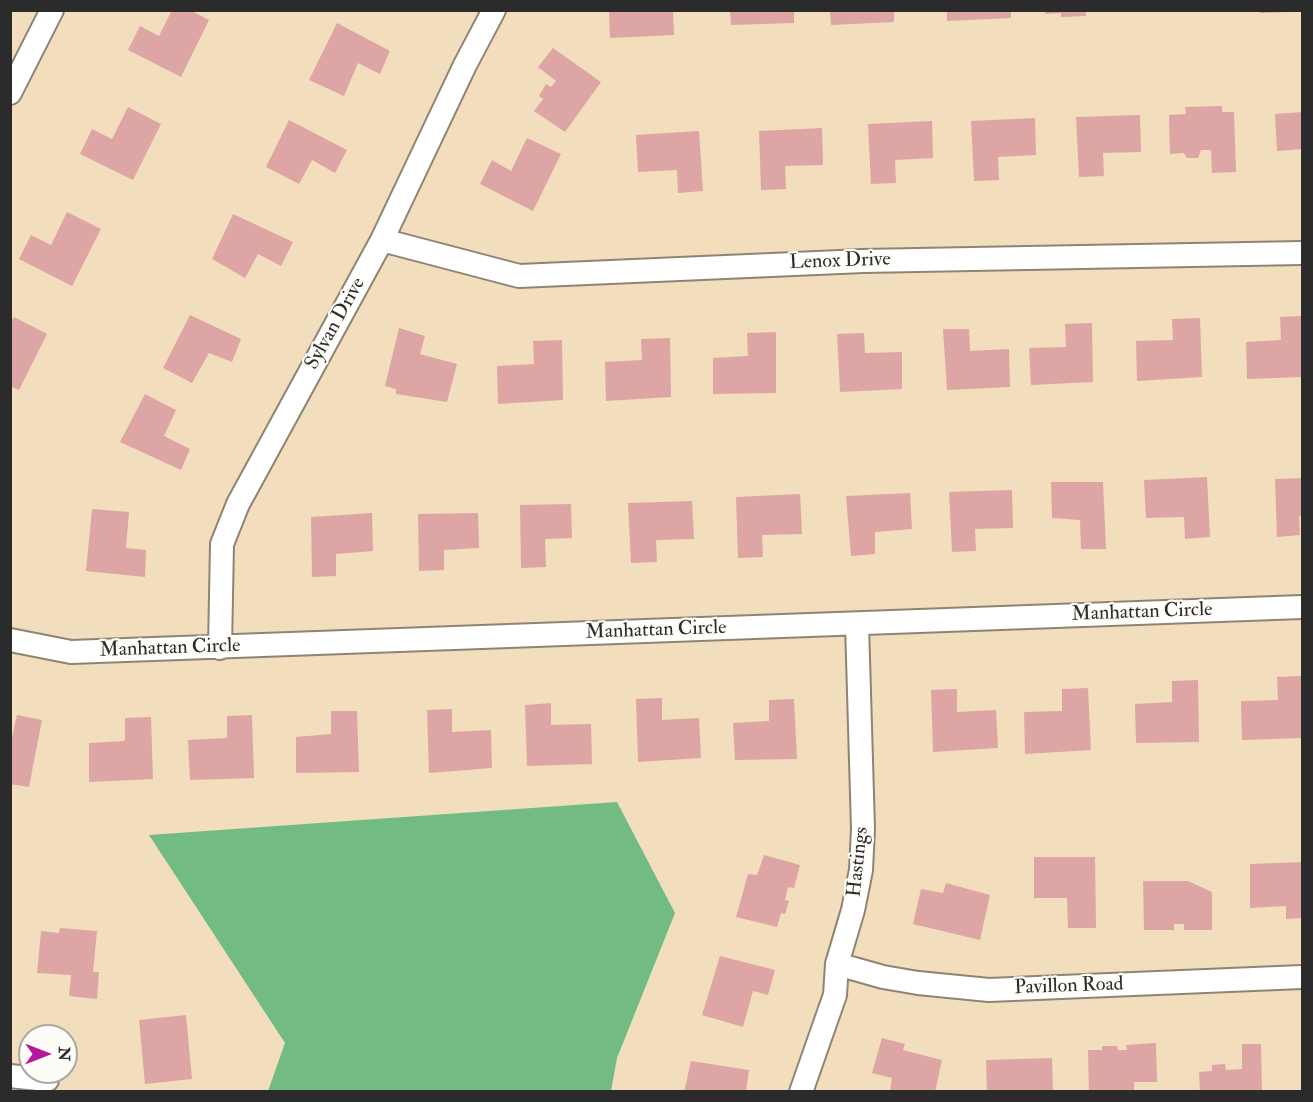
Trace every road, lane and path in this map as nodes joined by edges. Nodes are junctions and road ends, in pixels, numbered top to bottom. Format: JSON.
{"nodes":[{"id":1,"x":52,"y":10,"type":"edge"},
{"id":2,"x":494,"y":10,"type":"edge"},
{"id":3,"x":10,"y":93,"type":"edge"},
{"id":4,"x":382,"y":240,"type":"junction"},
{"id":5,"x":1302,"y":253,"type":"edge"},
{"id":6,"x":1302,"y":607,"type":"edge"},
{"id":7,"x":857,"y":624,"type":"junction"},
{"id":8,"x":10,"y":640,"type":"edge"},
{"id":9,"x":220,"y":648,"type":"junction"},
{"id":10,"x":837,"y":964,"type":"junction"},
{"id":11,"x":1302,"y":977,"type":"edge"},
{"id":12,"x":801,"y":1092,"type":"edge"}],
"edges":[{"from":1,"to":3,"type":"street"},
{"from":2,"to":4,"type":"street","name":"Sylvan Drive"},
{"from":4,"to":5,"type":"street","name":"Lenox Drive"},
{"from":4,"to":9,"type":"street","name":"Sylvan Drive"},
{"from":6,"to":7,"type":"street","name":"Manhattan Circle"},
{"from":7,"to":9,"type":"street","name":"Manhattan Circle"},
{"from":7,"to":10,"type":"street","name":"Hastings"},
{"from":8,"to":9,"type":"street","name":"Manhattan Circle"},
{"from":10,"to":11,"type":"street","name":"Pavillon Road"},
{"from":10,"to":12,"type":"street","name":"Hastings"}]}
